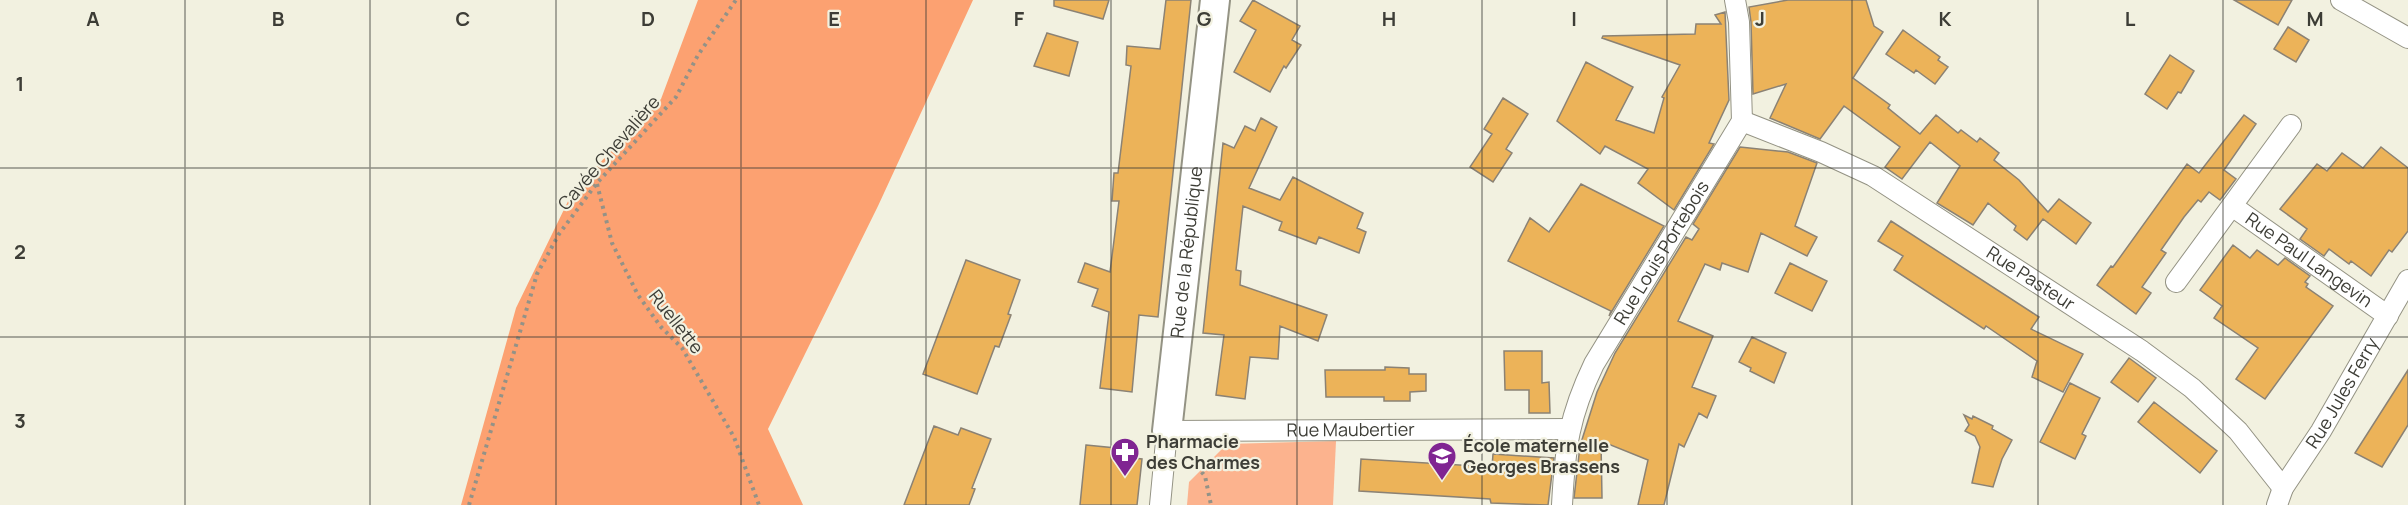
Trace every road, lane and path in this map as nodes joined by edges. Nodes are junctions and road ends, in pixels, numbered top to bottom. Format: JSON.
{"nodes":[{"id":1,"x":735,"y":0,"type":"edge"},
{"id":2,"x":1215,"y":0,"type":"edge"},
{"id":3,"x":1735,"y":0,"type":"edge"},
{"id":4,"x":2341,"y":0,"type":"edge"},
{"id":5,"x":2408,"y":39,"type":"edge"},
{"id":6,"x":1742,"y":121,"type":"junction"},
{"id":7,"x":2291,"y":125,"type":"dead end"},
{"id":8,"x":597,"y":183,"type":"junction"},
{"id":9,"x":2232,"y":206,"type":"junction"},
{"id":10,"x":2408,"y":280,"type":"edge"},
{"id":11,"x":2176,"y":282,"type":"dead end"},
{"id":12,"x":2388,"y":316,"type":"junction"},
{"id":13,"x":1569,"y":429,"type":"junction"},
{"id":14,"x":1167,"y":431,"type":"junction"},
{"id":15,"x":1164,"y":460,"type":"junction"},
{"id":16,"x":2280,"y":496,"type":"edge"},
{"id":17,"x":469,"y":505,"type":"edge"},
{"id":18,"x":759,"y":505,"type":"edge"},
{"id":19,"x":1160,"y":505,"type":"edge"},
{"id":20,"x":1211,"y":505,"type":"edge"},
{"id":21,"x":1562,"y":505,"type":"edge"}],
"edges":[{"from":1,"to":8,"type":"path","name":"Cavée Chevalière"},
{"from":2,"to":14,"type":"main road","name":"Rue de la République"},
{"from":3,"to":6,"type":"street"},
{"from":4,"to":5,"type":"street"},
{"from":6,"to":13,"type":"street","name":"Rue Louis Portebois"},
{"from":6,"to":16,"type":"street","name":"Rue Pasteur"},
{"from":7,"to":9,"type":"street","name":"Rue Paul Langevin"},
{"from":8,"to":17,"type":"path","name":"Cavée Chevalière"},
{"from":8,"to":18,"type":"path","name":"Ruellette"},
{"from":9,"to":11,"type":"street","name":"Rue Paul Langevin"},
{"from":9,"to":12,"type":"street","name":"Rue Paul Langevin"},
{"from":10,"to":12,"type":"street","name":"Rue Jules Ferry"},
{"from":12,"to":16,"type":"street","name":"Rue Jules Ferry"},
{"from":13,"to":14,"type":"street","name":"Rue Maubertier"},
{"from":13,"to":21,"type":"street","name":"Rue Louis Portebois"},
{"from":14,"to":15,"type":"street","name":"Rue de la République"},
{"from":15,"to":19,"type":"street","name":"Rue de la République"},
{"from":15,"to":20,"type":"path"}]}
